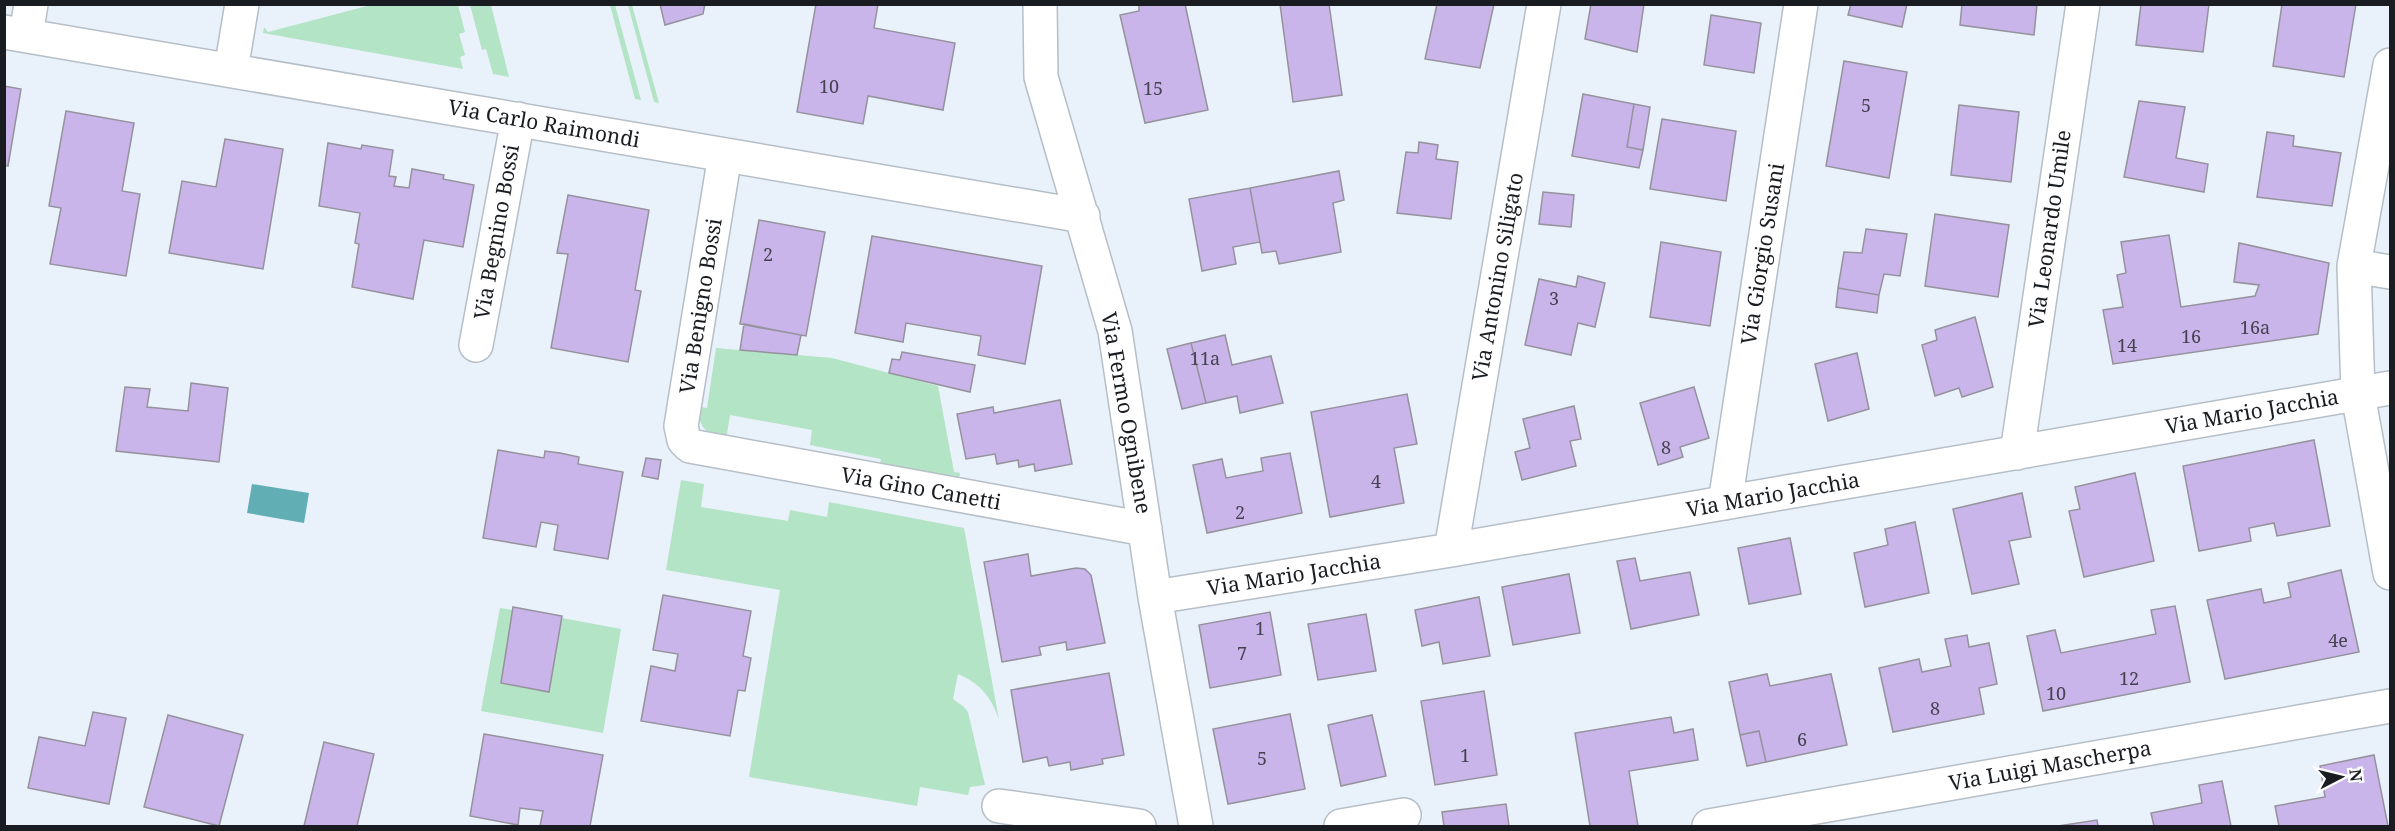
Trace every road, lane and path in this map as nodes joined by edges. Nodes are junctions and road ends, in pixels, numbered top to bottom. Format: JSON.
{"nodes":[{"id":1,"x":242,"y":4,"type":"edge"},
{"id":2,"x":1040,"y":4,"type":"edge"},
{"id":3,"x":1545,"y":4,"type":"edge"},
{"id":4,"x":1801,"y":4,"type":"edge"},
{"id":5,"x":2083,"y":4,"type":"edge"},
{"id":6,"x":21,"y":24,"type":"edge"},
{"id":7,"x":2391,"y":65,"type":"edge"},
{"id":8,"x":231,"y":70,"type":"junction"},
{"id":9,"x":518,"y":119,"type":"junction"},
{"id":10,"x":725,"y":155,"type":"junction"},
{"id":11,"x":1083,"y":216,"type":"junction"},
{"id":12,"x":2354,"y":266,"type":"junction"},
{"id":13,"x":2391,"y":272,"type":"edge"},
{"id":14,"x":476,"y":345,"type":"dead end"},
{"id":15,"x":2391,"y":388,"type":"edge"},
{"id":16,"x":2358,"y":394,"type":"junction"},
{"id":17,"x":697,"y":449,"type":"joint"},
{"id":18,"x":2017,"y":453,"type":"junction"},
{"id":19,"x":1725,"y":503,"type":"junction"},
{"id":20,"x":1145,"y":529,"type":"junction"},
{"id":21,"x":1451,"y":550,"type":"junction"},
{"id":22,"x":2391,"y":573,"type":"edge"},
{"id":23,"x":1155,"y":597,"type":"junction"},
{"id":24,"x":2391,"y":706,"type":"edge"},
{"id":25,"x":999,"y":806,"type":"dead end"},
{"id":26,"x":1404,"y":815,"type":"dead end"},
{"id":27,"x":1139,"y":826,"type":"edge"},
{"id":28,"x":1191,"y":826,"type":"edge"},
{"id":29,"x":1341,"y":826,"type":"edge"},
{"id":30,"x":1709,"y":826,"type":"edge"}],
"edges":[{"from":1,"to":8,"type":"street"},
{"from":2,"to":11,"type":"street","name":"Via Fermo Ognibene"},
{"from":3,"to":21,"type":"street","name":"Via Antonino Siligato"},
{"from":4,"to":19,"type":"street","name":"Via Giorgio Susani"},
{"from":5,"to":18,"type":"street","name":"Via Leonardo Umile"},
{"from":6,"to":8,"type":"street","name":"Via Carlo Raimondi"},
{"from":7,"to":12,"type":"street"},
{"from":8,"to":9,"type":"street","name":"Via Carlo Raimondi"},
{"from":9,"to":10,"type":"street","name":"Via Carlo Raimondi"},
{"from":9,"to":14,"type":"street","name":"Via Begnino Bossi"},
{"from":10,"to":11,"type":"street","name":"Via Carlo Raimondi"},
{"from":10,"to":17,"type":"street","name":"Via Benigno Bossi"},
{"from":11,"to":20,"type":"street","name":"Via Fermo Ognibene"},
{"from":12,"to":13,"type":"street"},
{"from":12,"to":16,"type":"street"},
{"from":15,"to":16,"type":"street","name":"Via Mario Jacchia"},
{"from":16,"to":18,"type":"street","name":"Via Mario Jacchia"},
{"from":16,"to":22,"type":"street"},
{"from":17,"to":20,"type":"street","name":"Via Gino Canetti"},
{"from":18,"to":19,"type":"street","name":"Via Mario Jacchia"},
{"from":19,"to":21,"type":"street","name":"Via Mario Jacchia"},
{"from":20,"to":23,"type":"street","name":"Via Fermo Ognibene"},
{"from":21,"to":23,"type":"street","name":"Via Mario Jacchia"},
{"from":23,"to":28,"type":"street","name":"Via Fermo Ognibene"},
{"from":24,"to":30,"type":"street","name":"Via Luigi Mascherpa"},
{"from":25,"to":27,"type":"street"},
{"from":26,"to":29,"type":"street"}]}
